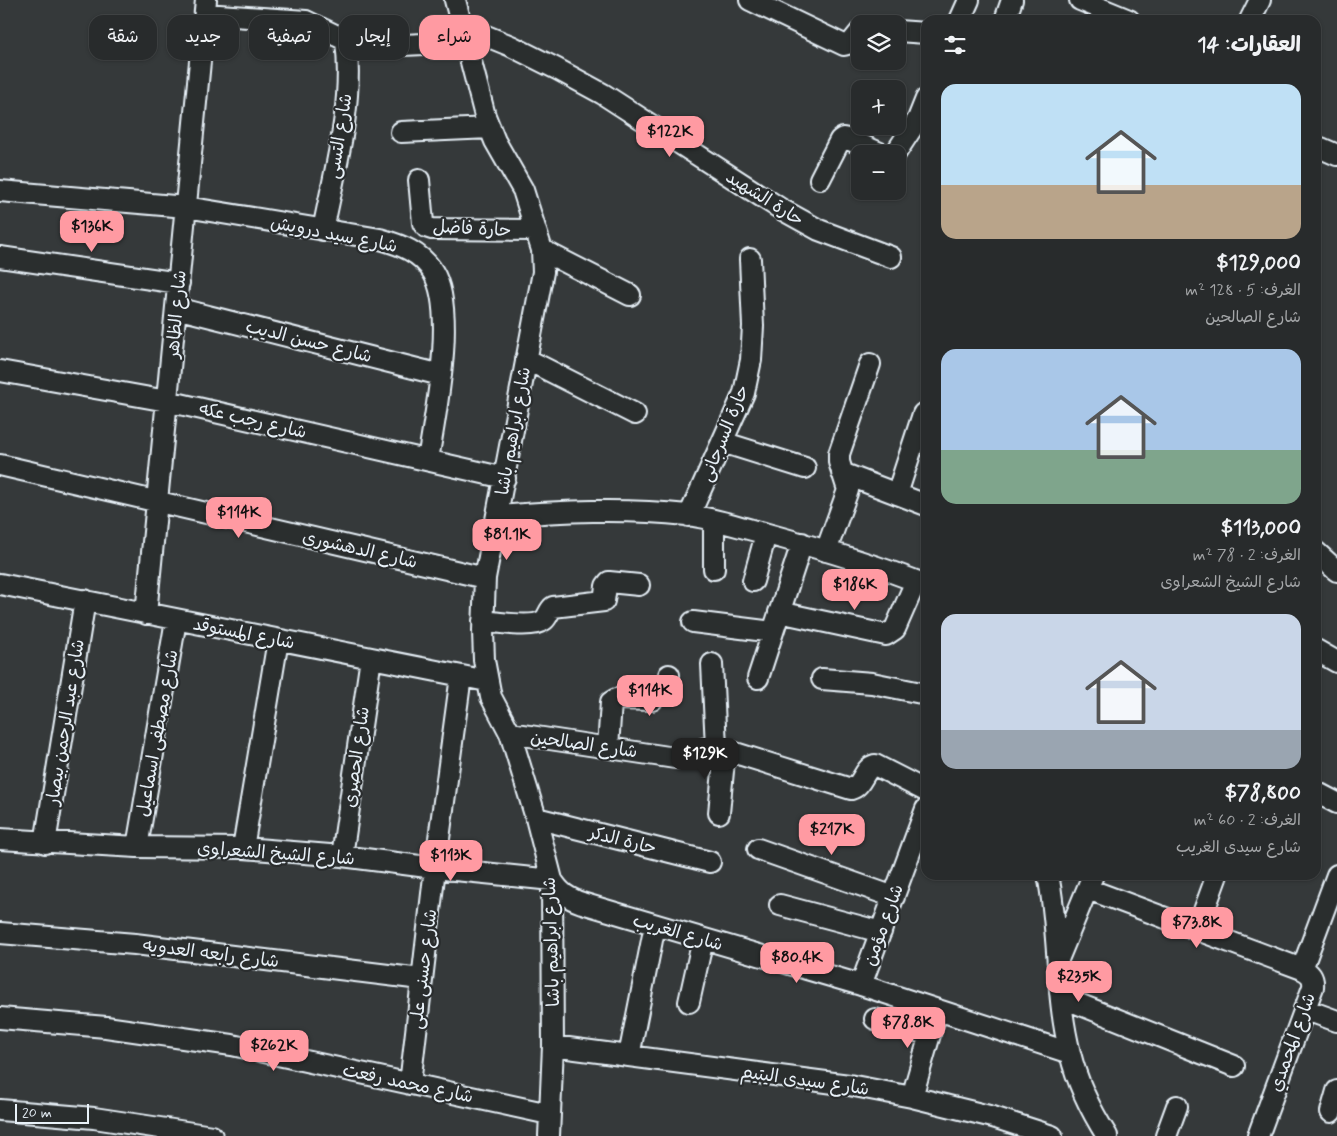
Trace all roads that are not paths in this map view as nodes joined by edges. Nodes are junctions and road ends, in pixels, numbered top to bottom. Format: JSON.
{"nodes":[{"id":1,"x":455,"y":0,"type":"edge"},
{"id":2,"x":750,"y":0,"type":"edge"},
{"id":3,"x":969,"y":0,"type":"edge"},
{"id":4,"x":1012,"y":0,"type":"edge"},
{"id":5,"x":1080,"y":0,"type":"edge"},
{"id":6,"x":1260,"y":0,"type":"edge"},
{"id":7,"x":205,"y":7,"type":"edge"},
{"id":8,"x":459,"y":15,"type":"edge"},
{"id":9,"x":962,"y":15,"type":"edge"},
{"id":10,"x":1007,"y":15,"type":"edge"},
{"id":11,"x":1110,"y":15,"type":"edge"},
{"id":12,"x":1252,"y":15,"type":"edge"},
{"id":13,"x":906,"y":32,"type":"edge"},
{"id":14,"x":921,"y":33,"type":"edge"},
{"id":15,"x":339,"y":38,"type":"edge"},
{"id":16,"x":490,"y":42,"type":"edge"},
{"id":17,"x":851,"y":43,"type":"edge"},
{"id":18,"x":349,"y":60,"type":"edge"},
{"id":19,"x":471,"y":60,"type":"edge"},
{"id":20,"x":921,"y":122,"type":"edge"},
{"id":21,"x":490,"y":128,"type":"junction"},
{"id":22,"x":401,"y":132,"type":"dead end"},
{"id":23,"x":862,"y":145,"type":"edge"},
{"id":24,"x":902,"y":145,"type":"edge"},
{"id":25,"x":820,"y":179,"type":"dead end"},
{"id":26,"x":419,"y":180,"type":"dead end"},
{"id":27,"x":0,"y":190,"type":"edge"},
{"id":28,"x":186,"y":207,"type":"junction"},
{"id":29,"x":323,"y":230,"type":"junction"},
{"id":30,"x":536,"y":230,"type":"junction"},
{"id":31,"x":542,"y":250,"type":"junction"},
{"id":32,"x":0,"y":257,"type":"edge"},
{"id":33,"x":891,"y":257,"type":"dead end"},
{"id":34,"x":750,"y":259,"type":"dead end"},
{"id":35,"x":178,"y":283,"type":"junction"},
{"id":36,"x":630,"y":295,"type":"dead end"},
{"id":37,"x":176,"y":308,"type":"junction"},
{"id":38,"x":526,"y":359,"type":"junction"},
{"id":39,"x":870,"y":364,"type":"dead end"},
{"id":40,"x":0,"y":371,"type":"edge"},
{"id":41,"x":441,"y":374,"type":"junction"},
{"id":42,"x":167,"y":401,"type":"junction"},
{"id":43,"x":634,"y":414,"type":"dead end"},
{"id":44,"x":921,"y":420,"type":"edge"},
{"id":45,"x":722,"y":442,"type":"junction"},
{"id":46,"x":428,"y":460,"type":"junction"},
{"id":47,"x":0,"y":465,"type":"edge"},
{"id":48,"x":805,"y":468,"type":"dead end"},
{"id":49,"x":842,"y":473,"type":"junction"},
{"id":50,"x":505,"y":478,"type":"junction"},
{"id":51,"x":897,"y":494,"type":"junction"},
{"id":52,"x":158,"y":502,"type":"junction"},
{"id":53,"x":921,"y":503,"type":"edge"},
{"id":54,"x":498,"y":516,"type":"junction"},
{"id":55,"x":689,"y":516,"type":"junction"},
{"id":56,"x":714,"y":521,"type":"junction"},
{"id":57,"x":766,"y":534,"type":"junction"},
{"id":58,"x":802,"y":543,"type":"junction"},
{"id":59,"x":826,"y":551,"type":"junction"},
{"id":60,"x":1321,"y":557,"type":"edge"},
{"id":61,"x":714,"y":569,"type":"dead end"},
{"id":62,"x":1337,"y":571,"type":"edge"},
{"id":63,"x":485,"y":578,"type":"junction"},
{"id":64,"x":753,"y":581,"type":"dead end"},
{"id":65,"x":921,"y":583,"type":"edge"},
{"id":66,"x":0,"y":584,"type":"edge"},
{"id":67,"x":639,"y":585,"type":"dead end"},
{"id":68,"x":85,"y":600,"type":"junction"},
{"id":69,"x":779,"y":612,"type":"junction"},
{"id":70,"x":146,"y":614,"type":"junction"},
{"id":71,"x":176,"y":620,"type":"junction"},
{"id":72,"x":483,"y":621,"type":"junction"},
{"id":73,"x":693,"y":622,"type":"dead end"},
{"id":74,"x":773,"y":632,"type":"junction"},
{"id":75,"x":278,"y":640,"type":"junction"},
{"id":76,"x":1321,"y":653,"type":"edge"},
{"id":77,"x":371,"y":658,"type":"junction"},
{"id":78,"x":1337,"y":662,"type":"edge"},
{"id":79,"x":712,"y":664,"type":"dead end"},
{"id":80,"x":461,"y":676,"type":"junction"},
{"id":81,"x":669,"y":676,"type":"dead end"},
{"id":82,"x":758,"y":678,"type":"dead end"},
{"id":83,"x":822,"y":679,"type":"dead end"},
{"id":84,"x":487,"y":681,"type":"junction"},
{"id":85,"x":921,"y":693,"type":"edge"},
{"id":86,"x":510,"y":733,"type":"junction"},
{"id":87,"x":608,"y":748,"type":"junction"},
{"id":88,"x":721,"y":749,"type":"junction"},
{"id":89,"x":921,"y":788,"type":"edge"},
{"id":90,"x":1321,"y":795,"type":"edge"},
{"id":91,"x":1337,"y":803,"type":"edge"},
{"id":92,"x":719,"y":813,"type":"dead end"},
{"id":93,"x":536,"y":818,"type":"junction"},
{"id":94,"x":921,"y":823,"type":"edge"},
{"id":95,"x":0,"y":839,"type":"edge"},
{"id":96,"x":45,"y":843,"type":"junction"},
{"id":97,"x":137,"y":847,"type":"junction"},
{"id":98,"x":243,"y":848,"type":"junction"},
{"id":99,"x":758,"y":849,"type":"dead end"},
{"id":100,"x":342,"y":856,"type":"junction"},
{"id":101,"x":710,"y":862,"type":"dead end"},
{"id":102,"x":435,"y":868,"type":"junction"},
{"id":103,"x":1337,"y":875,"type":"edge"},
{"id":104,"x":552,"y":880,"type":"junction"},
{"id":105,"x":1049,"y":880,"type":"edge"},
{"id":106,"x":1215,"y":880,"type":"edge"},
{"id":107,"x":1090,"y":882,"type":"edge"},
{"id":108,"x":894,"y":897,"type":"junction"},
{"id":109,"x":780,"y":905,"type":"dead end"},
{"id":110,"x":1330,"y":918,"type":"edge"},
{"id":111,"x":655,"y":925,"type":"junction"},
{"id":112,"x":1197,"y":930,"type":"junction"},
{"id":113,"x":881,"y":932,"type":"junction"},
{"id":114,"x":0,"y":933,"type":"edge"},
{"id":115,"x":703,"y":939,"type":"junction"},
{"id":116,"x":1058,"y":959,"type":"junction"},
{"id":117,"x":1302,"y":969,"type":"junction"},
{"id":118,"x":421,"y":979,"type":"junction"},
{"id":119,"x":861,"y":985,"type":"junction"},
{"id":120,"x":1061,"y":997,"type":"junction"},
{"id":121,"x":689,"y":1002,"type":"dead end"},
{"id":122,"x":1304,"y":1009,"type":"junction"},
{"id":123,"x":937,"y":1010,"type":"junction"},
{"id":124,"x":0,"y":1018,"type":"edge"},
{"id":125,"x":875,"y":1019,"type":"dead end"},
{"id":126,"x":1337,"y":1022,"type":"edge"},
{"id":127,"x":930,"y":1035,"type":"junction"},
{"id":128,"x":553,"y":1046,"type":"junction"},
{"id":129,"x":1070,"y":1053,"type":"junction"},
{"id":130,"x":629,"y":1056,"type":"junction"},
{"id":131,"x":1234,"y":1066,"type":"dead end"},
{"id":132,"x":410,"y":1084,"type":"junction"},
{"id":133,"x":1337,"y":1091,"type":"edge"},
{"id":134,"x":912,"y":1098,"type":"junction"},
{"id":135,"x":1177,"y":1106,"type":"dead end"},
{"id":136,"x":0,"y":1110,"type":"edge"},
{"id":137,"x":1331,"y":1112,"type":"dead end"},
{"id":138,"x":549,"y":1114,"type":"junction"},
{"id":139,"x":212,"y":1136,"type":"edge"},
{"id":140,"x":549,"y":1136,"type":"edge"},
{"id":141,"x":1052,"y":1136,"type":"edge"},
{"id":142,"x":1107,"y":1136,"type":"edge"},
{"id":143,"x":1166,"y":1136,"type":"edge"},
{"id":144,"x":1258,"y":1136,"type":"edge"}],
"edges":[{"from":1,"to":8,"type":"street","name":"شارع ابراهيم باشا"},
{"from":2,"to":17,"type":"street"},
{"from":3,"to":9,"type":"street"},
{"from":4,"to":10,"type":"street"},
{"from":5,"to":11,"type":"street"},
{"from":6,"to":12,"type":"street"},
{"from":7,"to":15,"type":"street","name":"شارع الظاهر"},
{"from":7,"to":28,"type":"street","name":"شارع الظاهر"},
{"from":13,"to":14,"type":"street"},
{"from":16,"to":33,"type":"street","name":"حارة الشهيد"},
{"from":18,"to":29,"type":"street","name":"شارع التسى"},
{"from":19,"to":21,"type":"street","name":"شارع ابراهيم باشا"},
{"from":20,"to":24,"type":"street"},
{"from":21,"to":22,"type":"street"},
{"from":21,"to":30,"type":"street","name":"شارع ابراهيم باشا"},
{"from":23,"to":25,"type":"street"},
{"from":26,"to":30,"type":"street","name":"حارة فاضل"},
{"from":27,"to":28,"type":"street","name":"شارع سيد درويش"},
{"from":28,"to":29,"type":"street","name":"شارع سيد درويش"},
{"from":28,"to":35,"type":"street","name":"شارع الظاهر"},
{"from":29,"to":41,"type":"street","name":"شارع سيد درويش"},
{"from":30,"to":31,"type":"street","name":"شارع ابراهيم باشا"},
{"from":31,"to":36,"type":"street"},
{"from":31,"to":38,"type":"street","name":"شارع ابراهيم باشا"},
{"from":32,"to":35,"type":"street"},
{"from":34,"to":45,"type":"street","name":"حارة السرجانى"},
{"from":35,"to":37,"type":"street","name":"شارع الظاهر"},
{"from":37,"to":41,"type":"street","name":"شارع حسن الديب"},
{"from":37,"to":42,"type":"street","name":"شارع الظاهر"},
{"from":38,"to":43,"type":"street"},
{"from":38,"to":50,"type":"street","name":"شارع ابراهيم باشا"},
{"from":39,"to":49,"type":"street"},
{"from":40,"to":42,"type":"street","name":"شارع رجب عكه"},
{"from":41,"to":46,"type":"street","name":"شارع سيد درويش"},
{"from":42,"to":46,"type":"street","name":"شارع رجب عكه"},
{"from":42,"to":52,"type":"street","name":"شارع الظاهر"},
{"from":44,"to":51,"type":"street"},
{"from":45,"to":48,"type":"street"},
{"from":45,"to":55,"type":"street","name":"حارة السرجانى"},
{"from":46,"to":50,"type":"street","name":"شارع رجب عكه"},
{"from":47,"to":52,"type":"street","name":"شارع الدهشورى"},
{"from":49,"to":51,"type":"street"},
{"from":49,"to":59,"type":"street"},
{"from":50,"to":54,"type":"street","name":"شارع ابراهيم باشا"},
{"from":51,"to":53,"type":"street"},
{"from":52,"to":63,"type":"street","name":"شارع الدهشورى"},
{"from":52,"to":70,"type":"street","name":"شارع الظاهر"},
{"from":54,"to":55,"type":"street"},
{"from":54,"to":63,"type":"street","name":"شارع ابراهيم باشا"},
{"from":55,"to":56,"type":"street"},
{"from":56,"to":57,"type":"street"},
{"from":56,"to":61,"type":"street"},
{"from":57,"to":58,"type":"street"},
{"from":57,"to":64,"type":"street"},
{"from":58,"to":59,"type":"street"},
{"from":58,"to":69,"type":"street"},
{"from":59,"to":65,"type":"street"},
{"from":60,"to":62,"type":"street"},
{"from":63,"to":72,"type":"street","name":"شارع ابراهيم باشا"},
{"from":65,"to":69,"type":"street"},
{"from":66,"to":68,"type":"street","name":"شارع المستوقد"},
{"from":67,"to":72,"type":"street"},
{"from":68,"to":70,"type":"street","name":"شارع المستوقد"},
{"from":68,"to":96,"type":"street","name":"شارع عبد الرحمن بيصار"},
{"from":69,"to":74,"type":"street"},
{"from":70,"to":71,"type":"street","name":"شارع المستوقد"},
{"from":71,"to":75,"type":"street","name":"شارع المستوقد"},
{"from":71,"to":97,"type":"street","name":"شارع مصطفى اسماعيل"},
{"from":72,"to":84,"type":"street","name":"شارع ابراهيم باشا"},
{"from":73,"to":74,"type":"street"},
{"from":74,"to":82,"type":"street"},
{"from":75,"to":77,"type":"street","name":"شارع المستوقد"},
{"from":75,"to":98,"type":"street"},
{"from":76,"to":78,"type":"street"},
{"from":77,"to":80,"type":"street","name":"شارع المستوقد"},
{"from":77,"to":100,"type":"street","name":"شارع الحصرى"},
{"from":79,"to":88,"type":"street"},
{"from":80,"to":84,"type":"street","name":"شارع المستوقد"},
{"from":80,"to":102,"type":"street","name":"شارع حسنى على"},
{"from":81,"to":87,"type":"street"},
{"from":83,"to":85,"type":"street"},
{"from":84,"to":86,"type":"street","name":"شارع ابراهيم باشا"},
{"from":86,"to":87,"type":"street","name":"شارع الصالحين"},
{"from":86,"to":93,"type":"street","name":"شارع ابراهيم باشا"},
{"from":87,"to":88,"type":"street","name":"شارع الصالحين"},
{"from":88,"to":89,"type":"street"},
{"from":88,"to":92,"type":"street"},
{"from":90,"to":91,"type":"street"},
{"from":93,"to":101,"type":"street","name":"حارة الدكر"},
{"from":93,"to":104,"type":"street","name":"شارع ابراهيم باشا"},
{"from":94,"to":108,"type":"street","name":"شارع مؤمن"},
{"from":95,"to":96,"type":"street","name":"شارع الشيخ الشعراوى"},
{"from":96,"to":97,"type":"street","name":"شارع الشيخ الشعراوى"},
{"from":97,"to":98,"type":"street","name":"شارع الشيخ الشعراوى"},
{"from":98,"to":100,"type":"street","name":"شارع الشيخ الشعراوى"},
{"from":99,"to":108,"type":"street"},
{"from":100,"to":102,"type":"street","name":"شارع الشيخ الشعراوى"},
{"from":102,"to":104,"type":"street","name":"شارع الشيخ الشعراوى"},
{"from":102,"to":118,"type":"street","name":"شارع حسنى على"},
{"from":103,"to":110,"type":"street"},
{"from":104,"to":111,"type":"street","name":"شارع الغريب"},
{"from":104,"to":128,"type":"street","name":"شارع ابراهيم باشا"},
{"from":105,"to":116,"type":"street"},
{"from":106,"to":112,"type":"street"},
{"from":107,"to":112,"type":"street","name":"شارع المحمدي"},
{"from":107,"to":116,"type":"street"},
{"from":108,"to":113,"type":"street","name":"شارع مؤمن"},
{"from":109,"to":113,"type":"street"},
{"from":110,"to":117,"type":"street"},
{"from":111,"to":115,"type":"street","name":"شارع الغريب"},
{"from":111,"to":130,"type":"street"},
{"from":112,"to":117,"type":"street","name":"شارع المحمدي"},
{"from":113,"to":119,"type":"street","name":"شارع مؤمن"},
{"from":114,"to":118,"type":"street","name":"شارع رابعه العدويه"},
{"from":115,"to":119,"type":"street","name":"شارع الغريب"},
{"from":115,"to":121,"type":"street"},
{"from":116,"to":120,"type":"street"},
{"from":117,"to":122,"type":"street","name":"شارع المحمدي"},
{"from":118,"to":132,"type":"street","name":"شارع حسنى على"},
{"from":119,"to":123,"type":"street","name":"شارع الغريب"},
{"from":120,"to":129,"type":"street"},
{"from":120,"to":131,"type":"street"},
{"from":122,"to":126,"type":"street"},
{"from":122,"to":144,"type":"street","name":"شارع المحمدي"},
{"from":123,"to":127,"type":"street"},
{"from":123,"to":129,"type":"street","name":"شارع الغريب"},
{"from":124,"to":132,"type":"street","name":"شارع محمد رفعت"},
{"from":125,"to":127,"type":"street"},
{"from":127,"to":134,"type":"street"},
{"from":128,"to":130,"type":"street","name":"شارع سيدى اليتيم"},
{"from":128,"to":138,"type":"street","name":"شارع ابراهيم باشا"},
{"from":129,"to":142,"type":"street"},
{"from":130,"to":134,"type":"street","name":"شارع سيدى اليتيم"},
{"from":132,"to":138,"type":"street","name":"شارع محمد رفعت"},
{"from":133,"to":137,"type":"street"},
{"from":134,"to":141,"type":"street","name":"شارع سيدى اليتيم"},
{"from":135,"to":143,"type":"street"},
{"from":136,"to":139,"type":"street"},
{"from":138,"to":140,"type":"street","name":"شارع ابراهيم باشا"}]}
